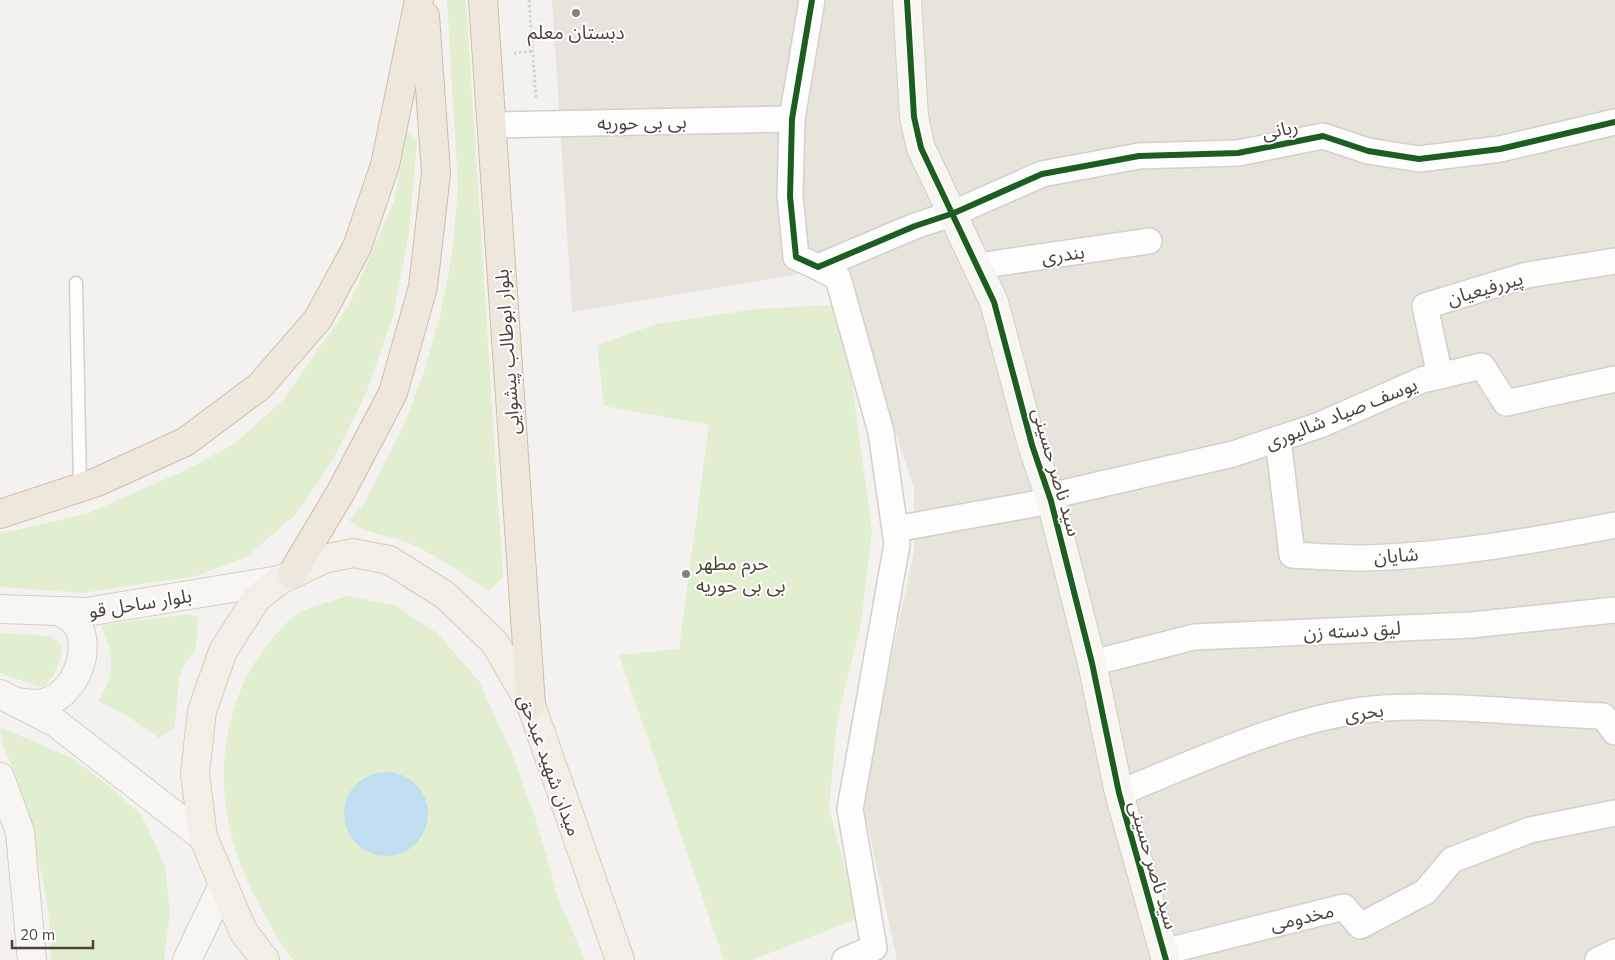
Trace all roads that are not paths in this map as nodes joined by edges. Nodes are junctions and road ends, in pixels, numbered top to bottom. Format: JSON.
{"nodes":[{"id":1,"x":419,"y":0,"type":"edge"},
{"id":2,"x":424,"y":0,"type":"edge"},
{"id":3,"x":483,"y":0,"type":"edge"},
{"id":4,"x":812,"y":0,"type":"edge"},
{"id":5,"x":907,"y":0,"type":"edge"},
{"id":6,"x":792,"y":119,"type":"junction"},
{"id":7,"x":1615,"y":122,"type":"edge"},
{"id":8,"x":492,"y":125,"type":"junction"},
{"id":9,"x":954,"y":213,"type":"junction"},
{"id":10,"x":1149,"y":241,"type":"dead end"},
{"id":11,"x":1615,"y":261,"type":"edge"},
{"id":12,"x":978,"y":266,"type":"junction"},
{"id":13,"x":818,"y":267,"type":"junction"},
{"id":14,"x":76,"y":283,"type":"dead end"},
{"id":15,"x":1440,"y":376,"type":"junction"},
{"id":16,"x":1615,"y":379,"type":"edge"},
{"id":17,"x":1278,"y":439,"type":"junction"},
{"id":18,"x":80,"y":488,"type":"junction"},
{"id":19,"x":1051,"y":501,"type":"junction"},
{"id":20,"x":0,"y":514,"type":"edge"},
{"id":21,"x":1615,"y":525,"type":"edge"},
{"id":22,"x":895,"y":529,"type":"junction"},
{"id":23,"x":286,"y":577,"type":"junction"},
{"id":24,"x":0,"y":609,"type":"edge"},
{"id":25,"x":1615,"y":610,"type":"edge"},
{"id":26,"x":59,"y":611,"type":"junction"},
{"id":27,"x":1092,"y":663,"type":"junction"},
{"id":28,"x":8,"y":698,"type":"edge"},
{"id":29,"x":531,"y":705,"type":"junction"},
{"id":30,"x":1615,"y":732,"type":"edge"},
{"id":31,"x":0,"y":777,"type":"edge"},
{"id":32,"x":1119,"y":793,"type":"junction"},
{"id":33,"x":1615,"y":813,"type":"edge"},
{"id":34,"x":203,"y":837,"type":"junction"},
{"id":35,"x":223,"y":885,"type":"junction"},
{"id":36,"x":1615,"y":952,"type":"edge"},
{"id":37,"x":1164,"y":956,"type":"edge"},
{"id":38,"x":32,"y":960,"type":"edge"},
{"id":39,"x":187,"y":960,"type":"edge"},
{"id":40,"x":264,"y":960,"type":"edge"},
{"id":41,"x":620,"y":960,"type":"edge"},
{"id":42,"x":845,"y":960,"type":"edge"},
{"id":43,"x":1598,"y":960,"type":"edge"}],
"edges":[{"from":1,"to":18,"type":"highway"},
{"from":2,"to":23,"type":"highway"},
{"from":3,"to":8,"type":"highway","name":"بلوار ابوطالب پیشوایی"},
{"from":4,"to":6,"type":"street"},
{"from":5,"to":9,"type":"street","name":"سید ناصر حسینی"},
{"from":6,"to":8,"type":"street","name":"بی بی حوریه"},
{"from":6,"to":13,"type":"street"},
{"from":7,"to":9,"type":"street","name":"ربانی"},
{"from":8,"to":29,"type":"highway","name":"بلوار ابوطالب پیشوایی"},
{"from":9,"to":12,"type":"street","name":"سید ناصر حسینی"},
{"from":9,"to":13,"type":"street","name":"ربانی"},
{"from":10,"to":12,"type":"street","name":"بندری"},
{"from":11,"to":15,"type":"street","name":"پیررفیعیان"},
{"from":12,"to":19,"type":"street","name":"سید ناصر حسینی"},
{"from":13,"to":22,"type":"street"},
{"from":14,"to":18,"type":"lane"},
{"from":15,"to":16,"type":"street","name":"یوسف صیاد شالیوری"},
{"from":15,"to":17,"type":"street","name":"یوسف صیاد شالیوری"},
{"from":17,"to":19,"type":"street","name":"یوسف صیاد شالیوری"},
{"from":17,"to":21,"type":"street","name":"شایان"},
{"from":18,"to":20,"type":"highway"},
{"from":19,"to":22,"type":"street","name":"یوسف صیاد شالیوری"},
{"from":19,"to":27,"type":"street","name":"سید ناصر حسینی"},
{"from":22,"to":42,"type":"street"},
{"from":23,"to":26,"type":"street","name":"بلوار ساحل قو"},
{"from":23,"to":29,"type":"main road","name":"میدان شهید عبدحق"},
{"from":23,"to":34,"type":"main road","name":"میدان شهید عبدحق"},
{"from":24,"to":26,"type":"street","name":"بلوار ساحل قو"},
{"from":25,"to":27,"type":"street","name":"لیق دسته زن"},
{"from":26,"to":28,"type":"street"},
{"from":27,"to":32,"type":"street","name":"سید ناصر حسینی"},
{"from":28,"to":34,"type":"street"},
{"from":29,"to":41,"type":"main road","name":"میدان شهید عبدحق"},
{"from":30,"to":32,"type":"street","name":"بحری"},
{"from":31,"to":38,"type":"street"},
{"from":32,"to":37,"type":"street","name":"سید ناصر حسینی"},
{"from":33,"to":37,"type":"street","name":"مخدومی"},
{"from":34,"to":35,"type":"main road","name":"میدان شهید عبدحق"},
{"from":35,"to":39,"type":"street"},
{"from":35,"to":40,"type":"main road","name":"میدان شهید عبدحق"},
{"from":36,"to":43,"type":"street"}]}
